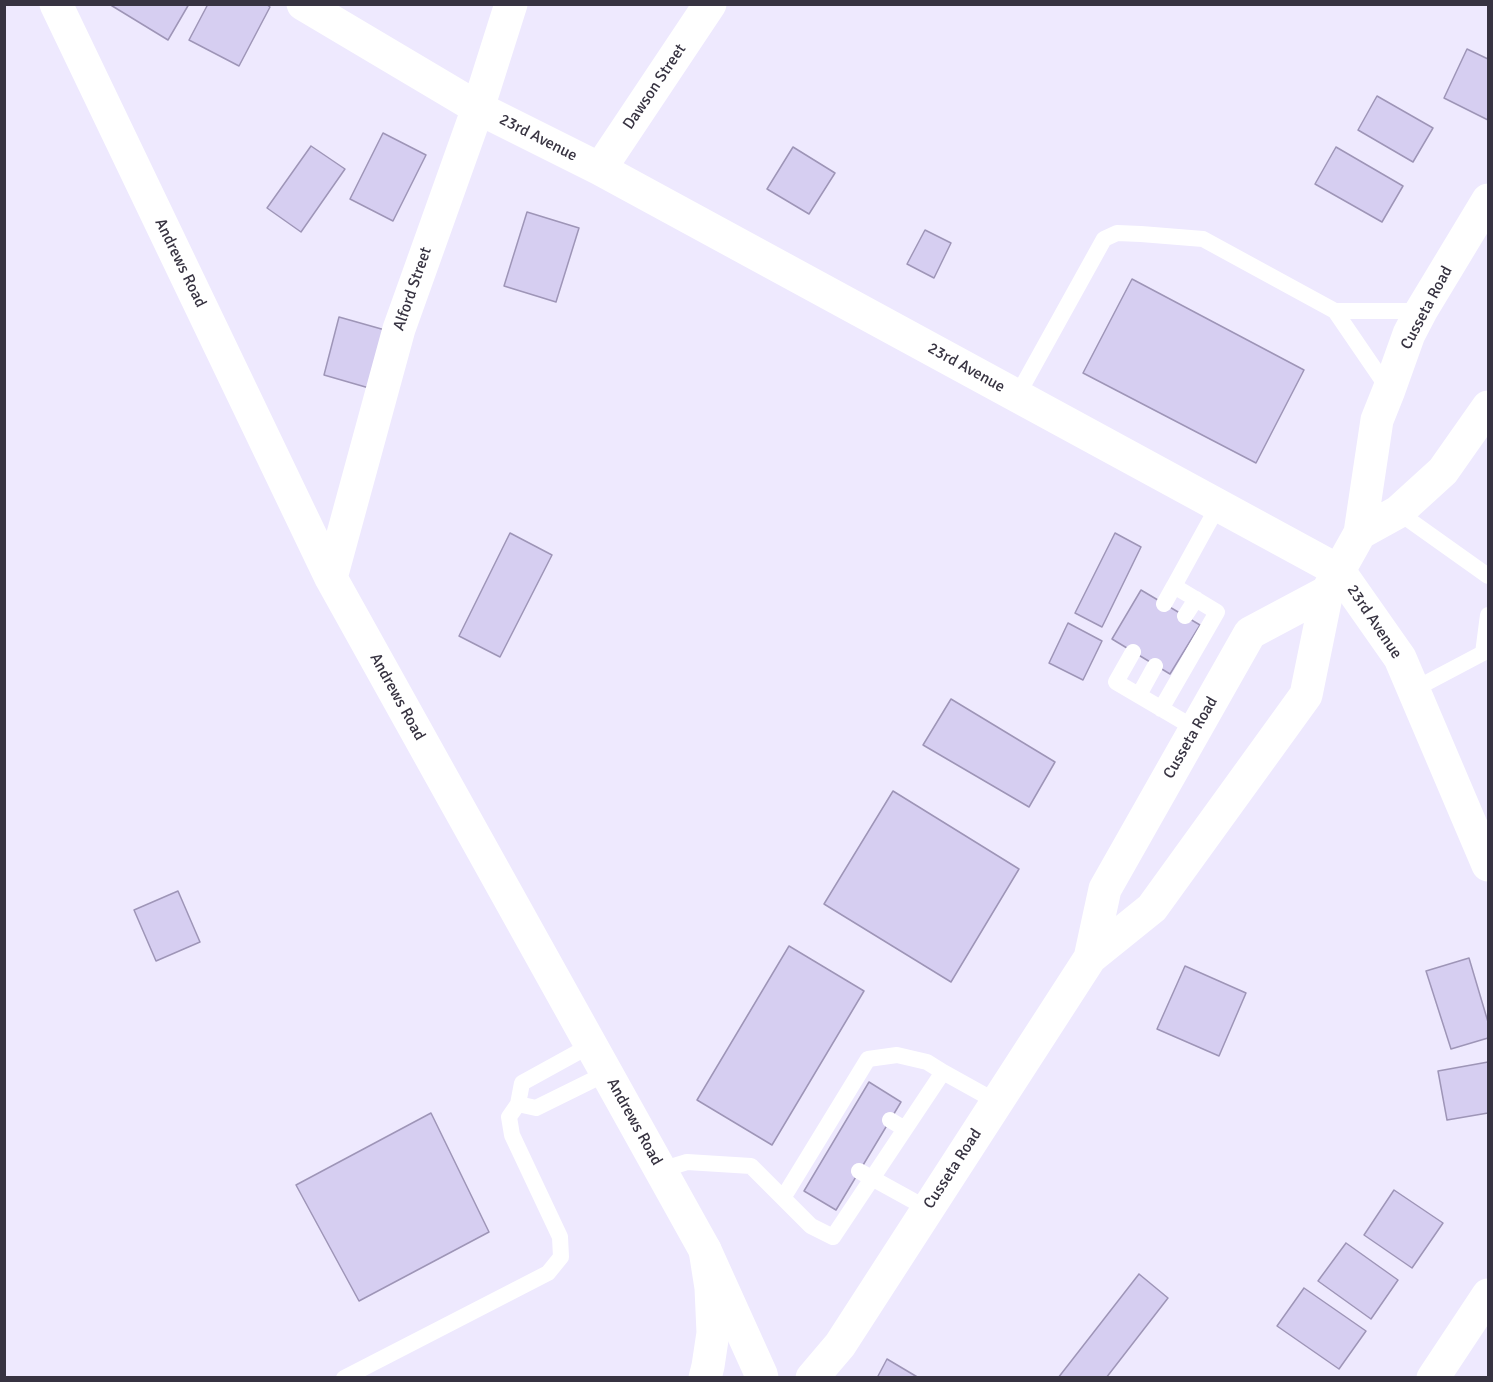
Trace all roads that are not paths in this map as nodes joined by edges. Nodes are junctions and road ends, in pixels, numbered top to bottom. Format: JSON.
{"nodes":[{"id":1,"x":56,"y":4,"type":"edge"},
{"id":2,"x":303,"y":4,"type":"edge"},
{"id":3,"x":512,"y":4,"type":"edge"},
{"id":4,"x":710,"y":4,"type":"edge"},
{"id":5,"x":477,"y":108,"type":"junction"},
{"id":6,"x":600,"y":169,"type":"junction"},
{"id":7,"x":1488,"y":200,"type":"edge"},
{"id":8,"x":1335,"y":311,"type":"junction"},
{"id":9,"x":1421,"y":312,"type":"junction"},
{"id":10,"x":1389,"y":390,"type":"junction"},
{"id":11,"x":1017,"y":396,"type":"junction"},
{"id":12,"x":1488,"y":407,"type":"edge"},
{"id":13,"x":1218,"y":507,"type":"junction"},
{"id":14,"x":1398,"y":512,"type":"junction"},
{"id":15,"x":1360,"y":533,"type":"junction"},
{"id":16,"x":1488,"y":576,"type":"edge"},
{"id":17,"x":331,"y":578,"type":"junction"},
{"id":18,"x":1333,"y":582,"type":"junction"},
{"id":19,"x":1174,"y":586,"type":"junction"},
{"id":20,"x":1196,"y":599,"type":"junction"},
{"id":21,"x":1164,"y":604,"type":"dead end"},
{"id":22,"x":1488,"y":615,"type":"edge"},
{"id":23,"x":1185,"y":616,"type":"dead end"},
{"id":24,"x":1133,"y":652,"type":"dead end"},
{"id":25,"x":1155,"y":666,"type":"dead end"},
{"id":26,"x":1413,"y":690,"type":"junction"},
{"id":27,"x":1139,"y":695,"type":"junction"},
{"id":28,"x":1161,"y":709,"type":"junction"},
{"id":29,"x":1196,"y":729,"type":"junction"},
{"id":30,"x":1488,"y":865,"type":"edge"},
{"id":31,"x":1090,"y":958,"type":"junction"},
{"id":32,"x":591,"y":1045,"type":"junction"},
{"id":33,"x":943,"y":1072,"type":"junction"},
{"id":34,"x":607,"y":1073,"type":"junction"},
{"id":35,"x":997,"y":1102,"type":"junction"},
{"id":36,"x":518,"y":1104,"type":"junction"},
{"id":37,"x":890,"y":1120,"type":"dead end"},
{"id":38,"x":905,"y":1129,"type":"junction"},
{"id":39,"x":661,"y":1170,"type":"junction"},
{"id":40,"x":866,"y":1175,"type":"junction"},
{"id":41,"x":783,"y":1198,"type":"junction"},
{"id":42,"x":928,"y":1209,"type":"junction"},
{"id":43,"x":705,"y":1250,"type":"junction"},
{"id":44,"x":1488,"y":1295,"type":"edge"},
{"id":45,"x":344,"y":1377,"type":"edge"},
{"id":46,"x":705,"y":1377,"type":"edge"},
{"id":47,"x":762,"y":1377,"type":"edge"},
{"id":48,"x":812,"y":1377,"type":"edge"},
{"id":49,"x":1433,"y":1377,"type":"edge"}],
"edges":[{"from":1,"to":17,"type":"street","name":"Andrews Road"},
{"from":2,"to":5,"type":"street","name":"23rd Avenue"},
{"from":3,"to":5,"type":"street","name":"Alford Street"},
{"from":4,"to":6,"type":"street","name":"Dawson Street"},
{"from":5,"to":6,"type":"street","name":"23rd Avenue"},
{"from":5,"to":17,"type":"street","name":"Alford Street"},
{"from":6,"to":11,"type":"street","name":"23rd Avenue"},
{"from":7,"to":9,"type":"street","name":"Cusseta Road"},
{"from":8,"to":9,"type":"lane"},
{"from":8,"to":10,"type":"lane"},
{"from":8,"to":11,"type":"lane"},
{"from":9,"to":10,"type":"street","name":"Cusseta Road"},
{"from":10,"to":15,"type":"street","name":"Cusseta Road"},
{"from":11,"to":13,"type":"street","name":"23rd Avenue"},
{"from":12,"to":14,"type":"street"},
{"from":13,"to":18,"type":"street","name":"23rd Avenue"},
{"from":13,"to":19,"type":"lane"},
{"from":14,"to":15,"type":"street"},
{"from":14,"to":16,"type":"lane"},
{"from":15,"to":18,"type":"street","name":"Cusseta Road"},
{"from":17,"to":32,"type":"street","name":"Andrews Road"},
{"from":18,"to":26,"type":"street","name":"23rd Avenue"},
{"from":18,"to":29,"type":"street","name":"Cusseta Road"},
{"from":18,"to":31,"type":"street","name":"Cusseta Road"},
{"from":19,"to":20,"type":"lane"},
{"from":19,"to":21,"type":"lane"},
{"from":20,"to":23,"type":"lane"},
{"from":20,"to":28,"type":"lane"},
{"from":22,"to":26,"type":"lane"},
{"from":24,"to":27,"type":"lane"},
{"from":25,"to":27,"type":"lane"},
{"from":26,"to":30,"type":"street","name":"23rd Avenue"},
{"from":27,"to":28,"type":"lane"},
{"from":28,"to":29,"type":"lane"},
{"from":29,"to":31,"type":"street","name":"Cusseta Road"},
{"from":31,"to":35,"type":"street","name":"Cusseta Road"},
{"from":32,"to":34,"type":"street","name":"Andrews Road"},
{"from":32,"to":36,"type":"lane"},
{"from":33,"to":35,"type":"lane"},
{"from":33,"to":38,"type":"lane"},
{"from":33,"to":41,"type":"lane"},
{"from":34,"to":36,"type":"lane"},
{"from":34,"to":39,"type":"street","name":"Andrews Road"},
{"from":35,"to":42,"type":"street","name":"Cusseta Road"},
{"from":36,"to":45,"type":"lane"},
{"from":37,"to":38,"type":"lane"},
{"from":38,"to":40,"type":"lane"},
{"from":39,"to":41,"type":"lane"},
{"from":39,"to":43,"type":"street","name":"Andrews Road"},
{"from":40,"to":41,"type":"lane"},
{"from":40,"to":42,"type":"lane"},
{"from":42,"to":48,"type":"street","name":"Cusseta Road"},
{"from":43,"to":46,"type":"street"},
{"from":43,"to":47,"type":"street","name":"Andrews Road"},
{"from":44,"to":49,"type":"street"}]}
